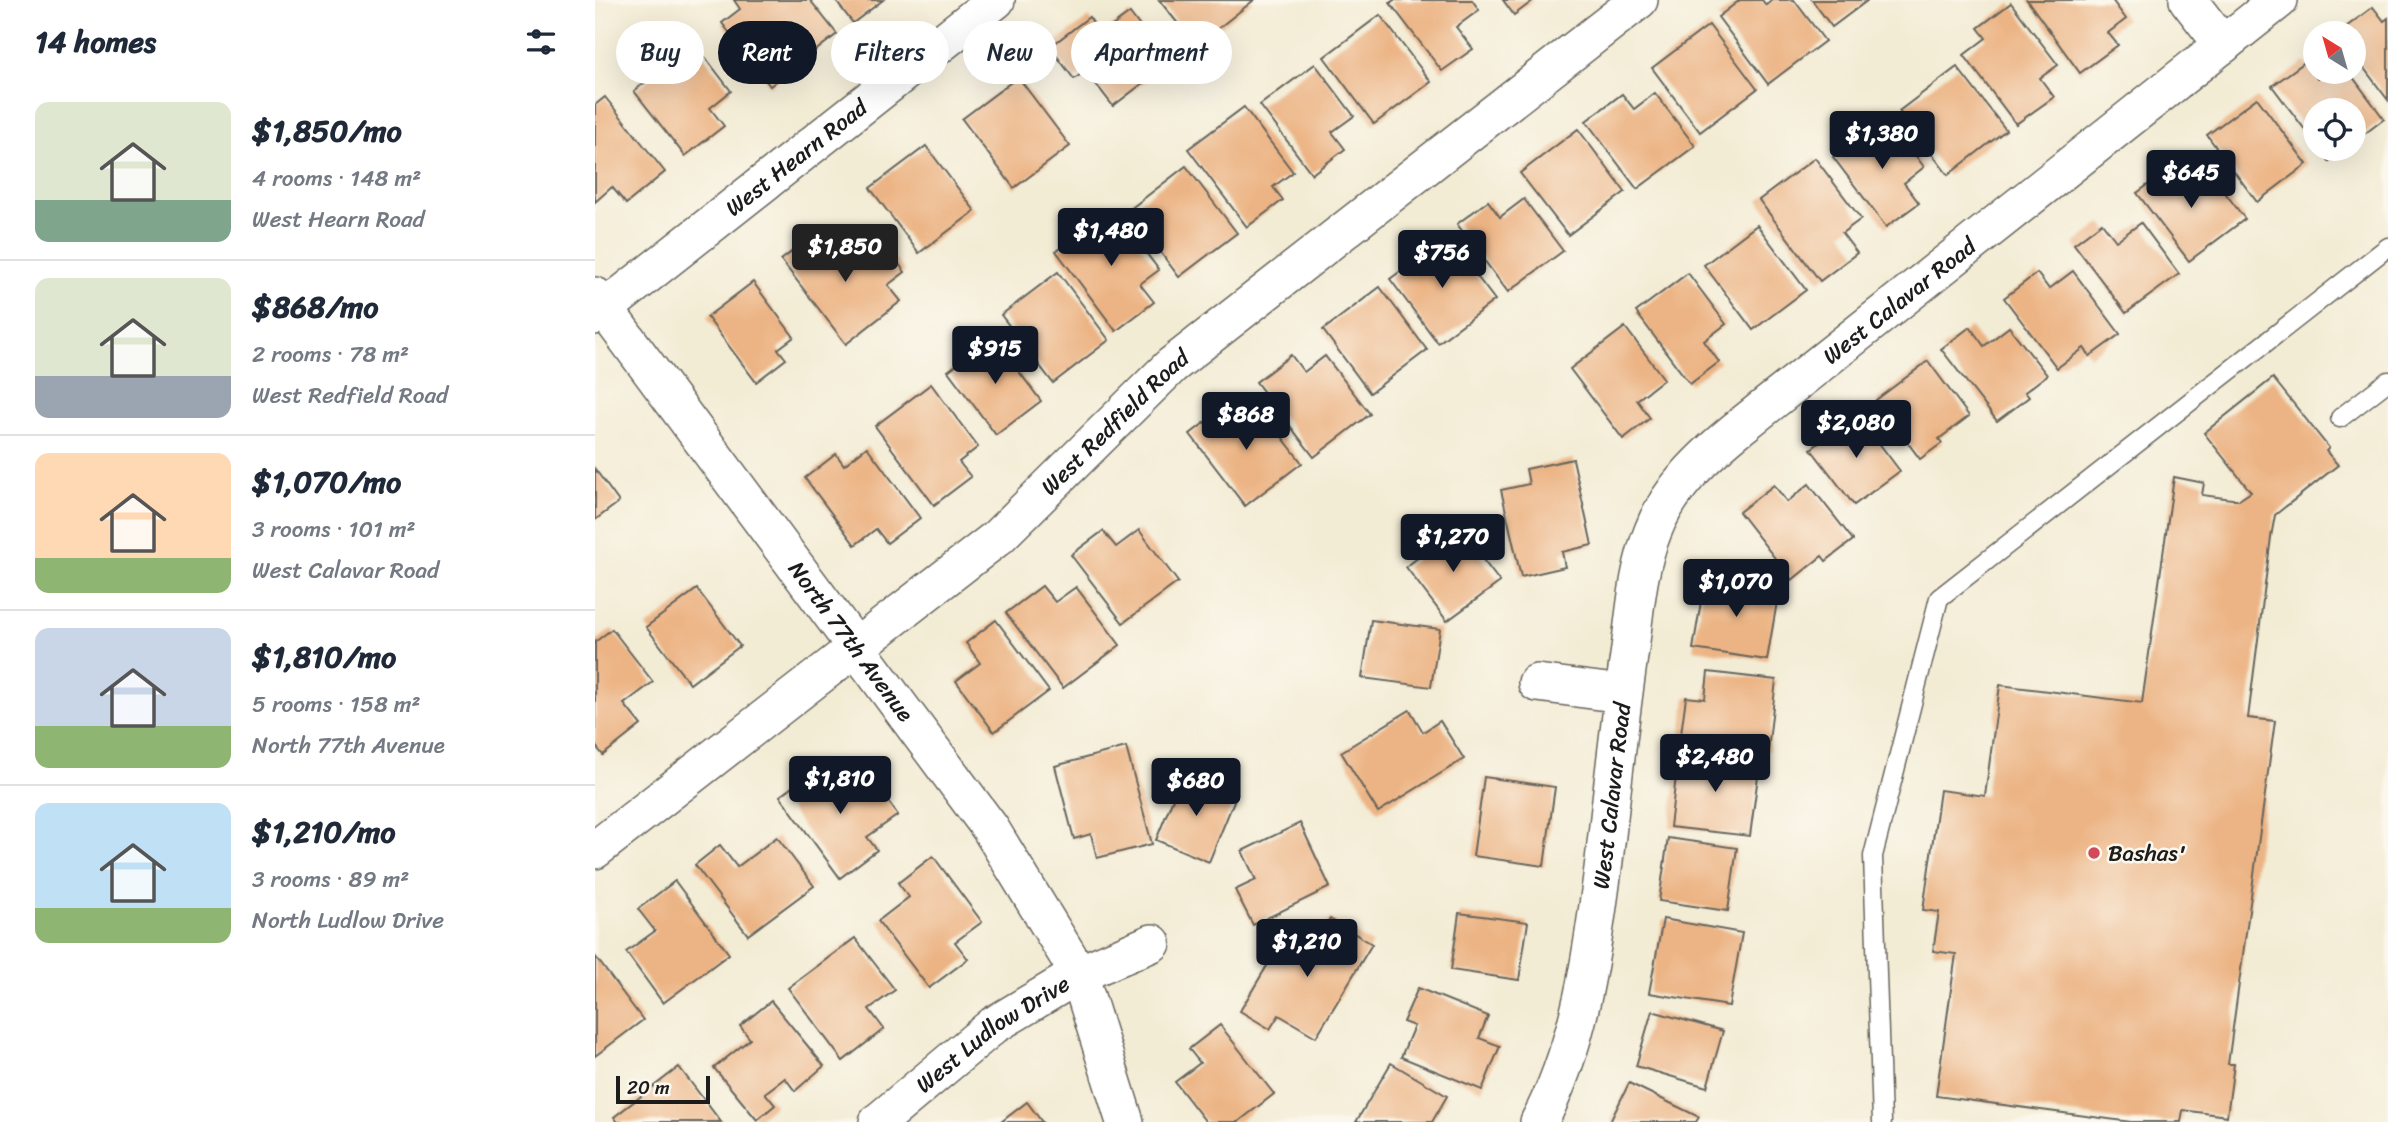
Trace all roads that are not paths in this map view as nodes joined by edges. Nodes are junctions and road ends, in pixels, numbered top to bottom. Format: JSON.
{"nodes":[{"id":1,"x":996,"y":0,"type":"edge"},
{"id":2,"x":1639,"y":0,"type":"edge"},
{"id":3,"x":2188,"y":0,"type":"edge"},
{"id":4,"x":2279,"y":0,"type":"edge"},
{"id":5,"x":2223,"y":45,"type":"junction"},
{"id":6,"x":2388,"y":247,"type":"edge"},
{"id":7,"x":598,"y":307,"type":"edge"},
{"id":8,"x":2388,"y":381,"type":"edge"},
{"id":9,"x":2381,"y":393,"type":"edge"},
{"id":10,"x":2340,"y":418,"type":"dead end"},
{"id":11,"x":855,"y":646,"type":"junction"},
{"id":12,"x":1537,"y":682,"type":"dead end"},
{"id":13,"x":1623,"y":694,"type":"junction"},
{"id":14,"x":595,"y":850,"type":"edge"},
{"id":15,"x":1152,"y":943,"type":"dead end"},
{"id":16,"x":1079,"y":974,"type":"junction"},
{"id":17,"x":878,"y":1122,"type":"edge"},
{"id":18,"x":1125,"y":1122,"type":"edge"},
{"id":19,"x":1539,"y":1122,"type":"edge"},
{"id":20,"x":1882,"y":1122,"type":"edge"}],
"edges":[{"from":1,"to":7,"type":"street","name":"West Hearn Road"},
{"from":2,"to":11,"type":"street","name":"West Redfield Road"},
{"from":3,"to":5,"type":"street"},
{"from":4,"to":5,"type":"street","name":"West Calavar Road"},
{"from":5,"to":13,"type":"street","name":"West Calavar Road"},
{"from":6,"to":20,"type":"lane"},
{"from":7,"to":11,"type":"street","name":"North 77th Avenue"},
{"from":8,"to":9,"type":"lane"},
{"from":9,"to":10,"type":"lane"},
{"from":11,"to":14,"type":"street","name":"West Redfield Road"},
{"from":11,"to":16,"type":"street","name":"North 77th Avenue"},
{"from":12,"to":13,"type":"street"},
{"from":13,"to":19,"type":"street","name":"West Calavar Road"},
{"from":15,"to":16,"type":"street","name":"West Ludlow Drive"},
{"from":16,"to":17,"type":"street","name":"West Ludlow Drive"},
{"from":16,"to":18,"type":"street","name":"North 77th Avenue"}]}
